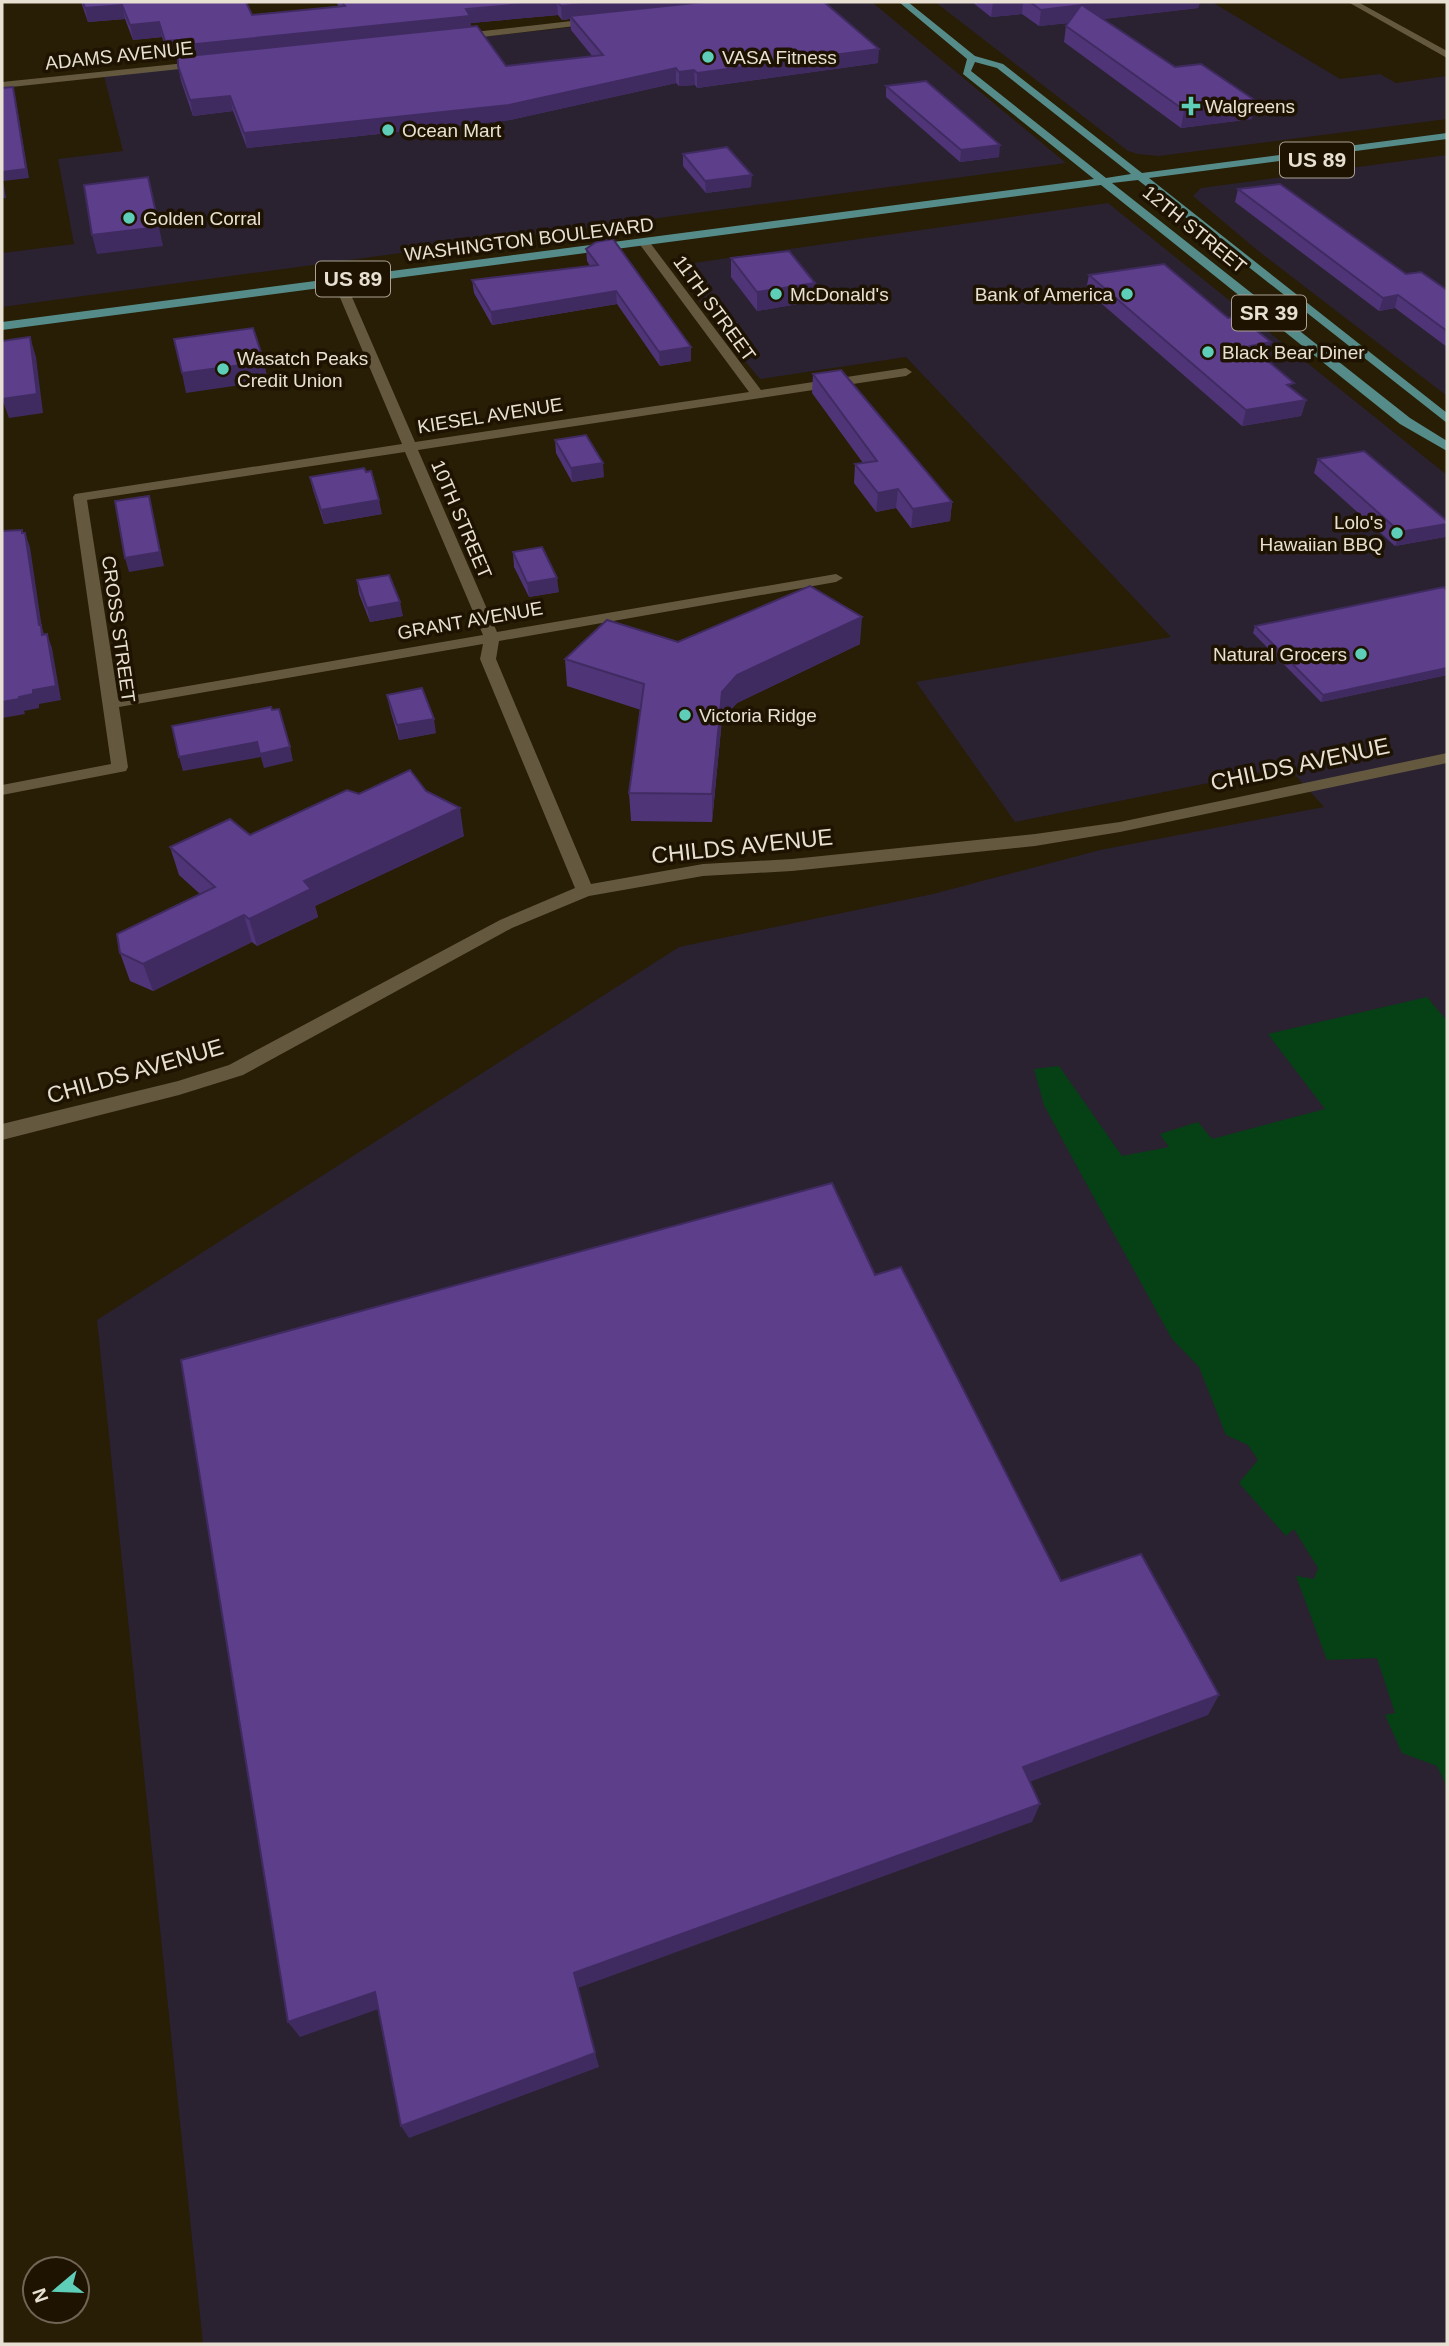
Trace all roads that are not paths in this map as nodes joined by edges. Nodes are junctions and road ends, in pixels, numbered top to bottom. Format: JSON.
{"nodes":[{"id":1,"x":902,"y":2,"type":"edge"},
{"id":2,"x":1352,"y":2,"type":"edge"},
{"id":3,"x":609,"y":20,"type":"edge"},
{"id":4,"x":443,"y":38,"type":"edge"},
{"id":5,"x":1447,"y":55,"type":"edge"},
{"id":6,"x":972,"y":58,"type":"junction"},
{"id":7,"x":220,"y":62,"type":"edge"},
{"id":8,"x":2,"y":85,"type":"edge"},
{"id":9,"x":1447,"y":136,"type":"edge"},
{"id":10,"x":1447,"y":143,"type":"edge"},
{"id":11,"x":1143,"y":178,"type":"junction"},
{"id":12,"x":1106,"y":183,"type":"junction"},
{"id":13,"x":644,"y":242,"type":"junction"},
{"id":14,"x":339,"y":281,"type":"junction"},
{"id":15,"x":2,"y":326,"type":"edge"},
{"id":16,"x":906,"y":372,"type":"dead end"},
{"id":17,"x":757,"y":394,"type":"junction"},
{"id":18,"x":1447,"y":419,"type":"edge"},
{"id":19,"x":410,"y":447,"type":"junction"},
{"id":20,"x":1447,"y":447,"type":"edge"},
{"id":21,"x":80,"y":496,"type":"joint"},
{"id":22,"x":836,"y":578,"type":"dead end"},
{"id":23,"x":492,"y":638,"type":"junction"},
{"id":24,"x":111,"y":704,"type":"junction"},
{"id":25,"x":1447,"y":758,"type":"edge"},
{"id":26,"x":2,"y":790,"type":"edge"},
{"id":27,"x":585,"y":891,"type":"junction"},
{"id":28,"x":2,"y":1132,"type":"edge"}],
"edges":[{"from":1,"to":6,"type":"main road","name":"12TH STREET","number":"SR 39"},
{"from":2,"to":5,"type":"street"},
{"from":3,"to":4,"type":"street"},
{"from":6,"to":11,"type":"main road","name":"12TH STREET","number":"SR 39"},
{"from":6,"to":12,"type":"main road","name":"12TH STREET","number":"SR 39"},
{"from":7,"to":8,"type":"street","name":"ADAMS AVENUE"},
{"from":9,"to":11,"type":"main road","name":"WASHINGTON BOULEVARD","number":"US 89"},
{"from":10,"to":11,"type":"main road","name":"WASHINGTON BOULEVARD","number":"US 89"},
{"from":11,"to":12,"type":"main road","name":"WASHINGTON BOULEVARD","number":"US 89"},
{"from":11,"to":18,"type":"main road","name":"12TH STREET","number":"SR 39"},
{"from":12,"to":13,"type":"main road","name":"WASHINGTON BOULEVARD","number":"US 89"},
{"from":12,"to":20,"type":"main road","name":"12TH STREET","number":"SR 39"},
{"from":13,"to":14,"type":"main road","name":"WASHINGTON BOULEVARD","number":"US 89"},
{"from":13,"to":17,"type":"street","name":"11TH STREET"},
{"from":14,"to":15,"type":"main road","name":"WASHINGTON BOULEVARD","number":"US 89"},
{"from":14,"to":19,"type":"street","name":"10TH STREET"},
{"from":16,"to":17,"type":"street","name":"KIESEL AVENUE"},
{"from":17,"to":19,"type":"street","name":"KIESEL AVENUE"},
{"from":19,"to":21,"type":"street","name":"KIESEL AVENUE"},
{"from":19,"to":23,"type":"street","name":"10TH STREET"},
{"from":21,"to":24,"type":"street","name":"CROSS STREET"},
{"from":22,"to":23,"type":"street","name":"GRANT AVENUE"},
{"from":23,"to":24,"type":"street","name":"GRANT AVENUE"},
{"from":23,"to":27,"type":"street","name":"10TH STREET"},
{"from":24,"to":26,"type":"street","name":"CROSS STREET"},
{"from":25,"to":27,"type":"street","name":"CHILDS AVENUE"},
{"from":27,"to":28,"type":"street","name":"CHILDS AVENUE"}]}
